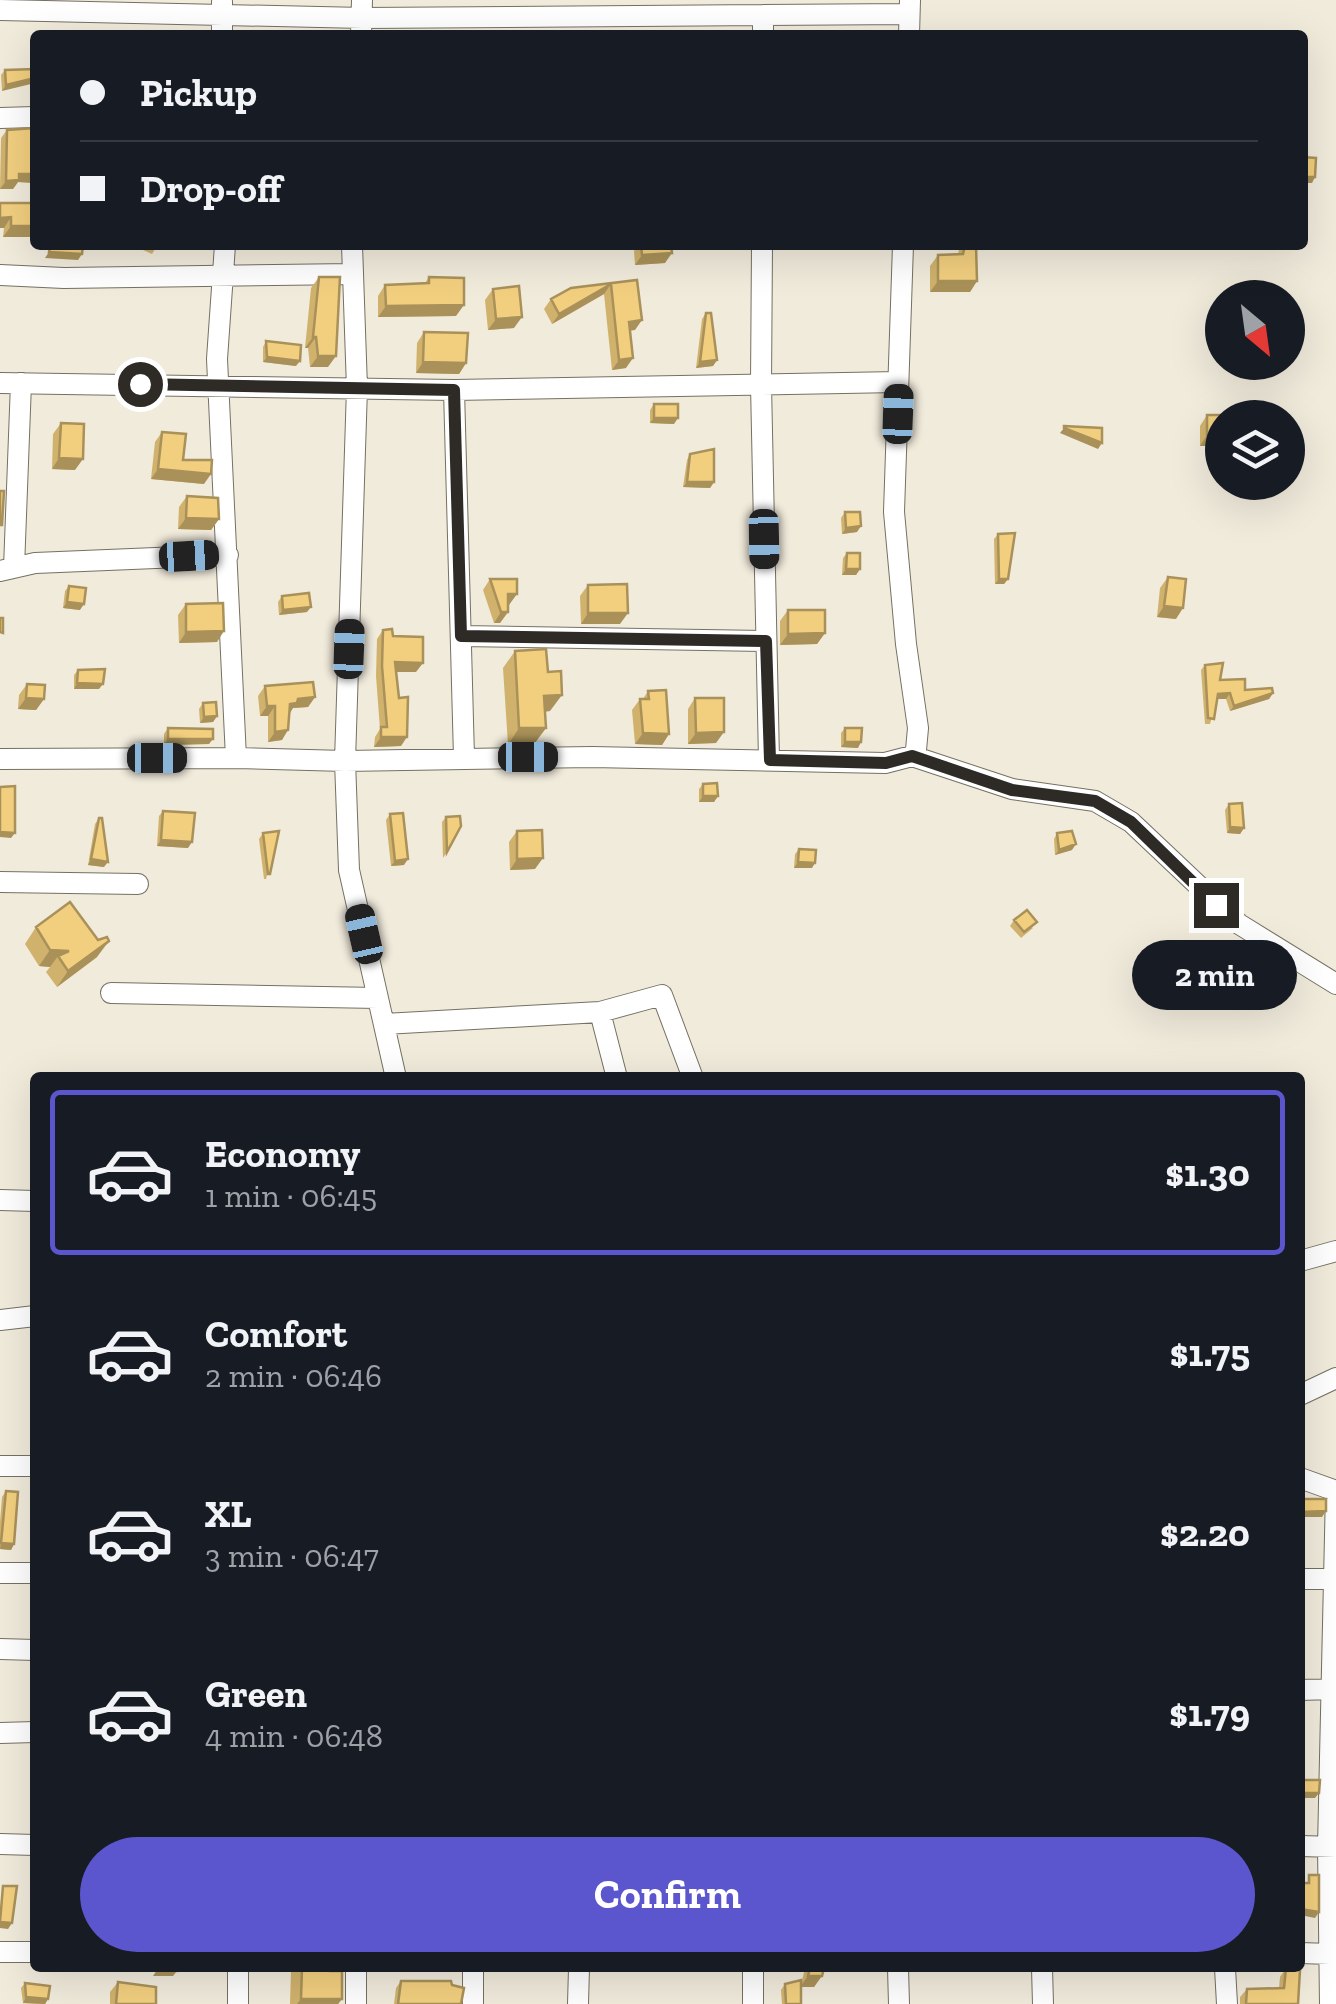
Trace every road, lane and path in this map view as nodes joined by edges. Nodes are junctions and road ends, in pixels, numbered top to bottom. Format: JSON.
{"nodes":[{"id":1,"x":468,"y":8,"type":"edge"},
{"id":2,"x":0,"y":10,"type":"edge"},
{"id":3,"x":222,"y":16,"type":"edge"},
{"id":4,"x":909,"y":16,"type":"edge"},
{"id":5,"x":362,"y":18,"type":"edge"},
{"id":6,"x":763,"y":25,"type":"edge"},
{"id":7,"x":30,"y":117,"type":"edge"},
{"id":8,"x":0,"y":118,"type":"edge"},
{"id":9,"x":225,"y":250,"type":"edge"},
{"id":10,"x":352,"y":250,"type":"edge"},
{"id":11,"x":762,"y":250,"type":"edge"},
{"id":12,"x":902,"y":250,"type":"edge"},
{"id":13,"x":223,"y":274,"type":"junction"},
{"id":14,"x":352,"y":274,"type":"junction"},
{"id":15,"x":0,"y":275,"type":"edge"},
{"id":16,"x":898,"y":382,"type":"junction"},
{"id":17,"x":11,"y":383,"type":"edge"},
{"id":18,"x":219,"y":385,"type":"junction"},
{"id":19,"x":761,"y":385,"type":"junction"},
{"id":20,"x":357,"y":388,"type":"junction"},
{"id":21,"x":454,"y":390,"type":"junction"},
{"id":22,"x":228,"y":555,"type":"junction"},
{"id":23,"x":7,"y":569,"type":"edge"},
{"id":24,"x":461,"y":636,"type":"junction"},
{"id":25,"x":766,"y":641,"type":"junction"},
{"id":26,"x":912,"y":756,"type":"junction"},
{"id":27,"x":464,"y":757,"type":"junction"},
{"id":28,"x":236,"y":758,"type":"junction"},
{"id":29,"x":0,"y":759,"type":"edge"},
{"id":30,"x":770,"y":760,"type":"junction"},
{"id":31,"x":345,"y":761,"type":"junction"},
{"id":32,"x":0,"y":882,"type":"edge"},
{"id":33,"x":138,"y":884,"type":"dead end"},
{"id":34,"x":1336,"y":984,"type":"edge"},
{"id":35,"x":111,"y":993,"type":"dead end"},
{"id":36,"x":378,"y":998,"type":"junction"},
{"id":37,"x":600,"y":1012,"type":"junction"},
{"id":38,"x":384,"y":1024,"type":"junction"},
{"id":39,"x":395,"y":1072,"type":"edge"},
{"id":40,"x":615,"y":1072,"type":"edge"},
{"id":41,"x":690,"y":1072,"type":"edge"},
{"id":42,"x":0,"y":1200,"type":"edge"},
{"id":43,"x":30,"y":1201,"type":"edge"},
{"id":44,"x":1336,"y":1251,"type":"edge"},
{"id":45,"x":1305,"y":1260,"type":"edge"},
{"id":46,"x":30,"y":1317,"type":"edge"},
{"id":47,"x":0,"y":1320,"type":"edge"},
{"id":48,"x":1336,"y":1378,"type":"edge"},
{"id":49,"x":1305,"y":1393,"type":"edge"},
{"id":50,"x":0,"y":1466,"type":"edge"},
{"id":51,"x":30,"y":1466,"type":"edge"},
{"id":52,"x":1305,"y":1480,"type":"edge"},
{"id":53,"x":1336,"y":1491,"type":"edge"},
{"id":54,"x":0,"y":1573,"type":"edge"},
{"id":55,"x":30,"y":1573,"type":"edge"},
{"id":56,"x":1334,"y":1579,"type":"edge"},
{"id":57,"x":1305,"y":1580,"type":"edge"},
{"id":58,"x":0,"y":1649,"type":"edge"},
{"id":59,"x":30,"y":1650,"type":"edge"},
{"id":60,"x":1332,"y":1689,"type":"junction"},
{"id":61,"x":1305,"y":1690,"type":"edge"},
{"id":62,"x":30,"y":1732,"type":"edge"},
{"id":63,"x":0,"y":1733,"type":"edge"},
{"id":64,"x":0,"y":1844,"type":"edge"},
{"id":65,"x":30,"y":1845,"type":"edge"},
{"id":66,"x":1305,"y":1846,"type":"edge"},
{"id":67,"x":1332,"y":1847,"type":"edge"},
{"id":68,"x":0,"y":1952,"type":"edge"},
{"id":69,"x":30,"y":1952,"type":"edge"},
{"id":70,"x":1305,"y":1953,"type":"edge"},
{"id":71,"x":1330,"y":1954,"type":"junction"},
{"id":72,"x":238,"y":1972,"type":"edge"},
{"id":73,"x":356,"y":1972,"type":"edge"},
{"id":74,"x":473,"y":1972,"type":"edge"},
{"id":75,"x":579,"y":1972,"type":"edge"},
{"id":76,"x":754,"y":1972,"type":"edge"},
{"id":77,"x":898,"y":1972,"type":"edge"},
{"id":78,"x":1042,"y":1972,"type":"edge"},
{"id":79,"x":1226,"y":1972,"type":"edge"},
{"id":80,"x":238,"y":2004,"type":"edge"},
{"id":81,"x":356,"y":2004,"type":"edge"},
{"id":82,"x":473,"y":2004,"type":"edge"},
{"id":83,"x":578,"y":2004,"type":"edge"},
{"id":84,"x":753,"y":2004,"type":"edge"},
{"id":85,"x":899,"y":2004,"type":"edge"},
{"id":86,"x":1043,"y":2004,"type":"edge"},
{"id":87,"x":1227,"y":2004,"type":"edge"},
{"id":88,"x":1330,"y":2004,"type":"edge"}],
"edges":[{"from":1,"to":5,"type":"street"},
{"from":1,"to":6,"type":"street"},
{"from":2,"to":3,"type":"street"},
{"from":3,"to":5,"type":"street"},
{"from":4,"to":6,"type":"street"},
{"from":7,"to":8,"type":"street"},
{"from":9,"to":13,"type":"street"},
{"from":10,"to":14,"type":"street"},
{"from":11,"to":19,"type":"street"},
{"from":12,"to":16,"type":"street"},
{"from":13,"to":14,"type":"street"},
{"from":13,"to":15,"type":"street"},
{"from":13,"to":18,"type":"street"},
{"from":14,"to":20,"type":"street"},
{"from":16,"to":19,"type":"street"},
{"from":16,"to":26,"type":"street"},
{"from":17,"to":18,"type":"street"},
{"from":17,"to":23,"type":"street"},
{"from":18,"to":20,"type":"street"},
{"from":18,"to":22,"type":"street"},
{"from":19,"to":21,"type":"street"},
{"from":19,"to":25,"type":"street"},
{"from":20,"to":21,"type":"street"},
{"from":20,"to":31,"type":"street"},
{"from":21,"to":24,"type":"street"},
{"from":22,"to":23,"type":"street"},
{"from":22,"to":28,"type":"street"},
{"from":24,"to":25,"type":"street"},
{"from":24,"to":27,"type":"street"},
{"from":25,"to":30,"type":"street"},
{"from":26,"to":30,"type":"street"},
{"from":26,"to":34,"type":"street"},
{"from":27,"to":30,"type":"street"},
{"from":27,"to":31,"type":"street"},
{"from":28,"to":29,"type":"street"},
{"from":28,"to":31,"type":"street"},
{"from":31,"to":36,"type":"street"},
{"from":32,"to":33,"type":"street"},
{"from":35,"to":36,"type":"street"},
{"from":36,"to":38,"type":"street"},
{"from":37,"to":38,"type":"street"},
{"from":37,"to":40,"type":"street"},
{"from":37,"to":41,"type":"street"},
{"from":38,"to":39,"type":"street"},
{"from":42,"to":43,"type":"street"},
{"from":44,"to":45,"type":"street"},
{"from":46,"to":47,"type":"street"},
{"from":48,"to":49,"type":"street"},
{"from":50,"to":51,"type":"street"},
{"from":52,"to":53,"type":"street"},
{"from":53,"to":56,"type":"street"},
{"from":54,"to":55,"type":"street"},
{"from":56,"to":57,"type":"street"},
{"from":56,"to":60,"type":"street"},
{"from":58,"to":59,"type":"street"},
{"from":60,"to":61,"type":"street"},
{"from":60,"to":67,"type":"street"},
{"from":62,"to":63,"type":"street"},
{"from":64,"to":65,"type":"street"},
{"from":66,"to":67,"type":"street"},
{"from":67,"to":71,"type":"street"},
{"from":68,"to":69,"type":"street"},
{"from":70,"to":71,"type":"street"},
{"from":71,"to":88,"type":"street"},
{"from":72,"to":80,"type":"street"},
{"from":73,"to":81,"type":"street"},
{"from":74,"to":82,"type":"street"},
{"from":75,"to":83,"type":"street"},
{"from":76,"to":84,"type":"street"},
{"from":77,"to":85,"type":"street"},
{"from":78,"to":86,"type":"street"},
{"from":79,"to":87,"type":"street"}]}
